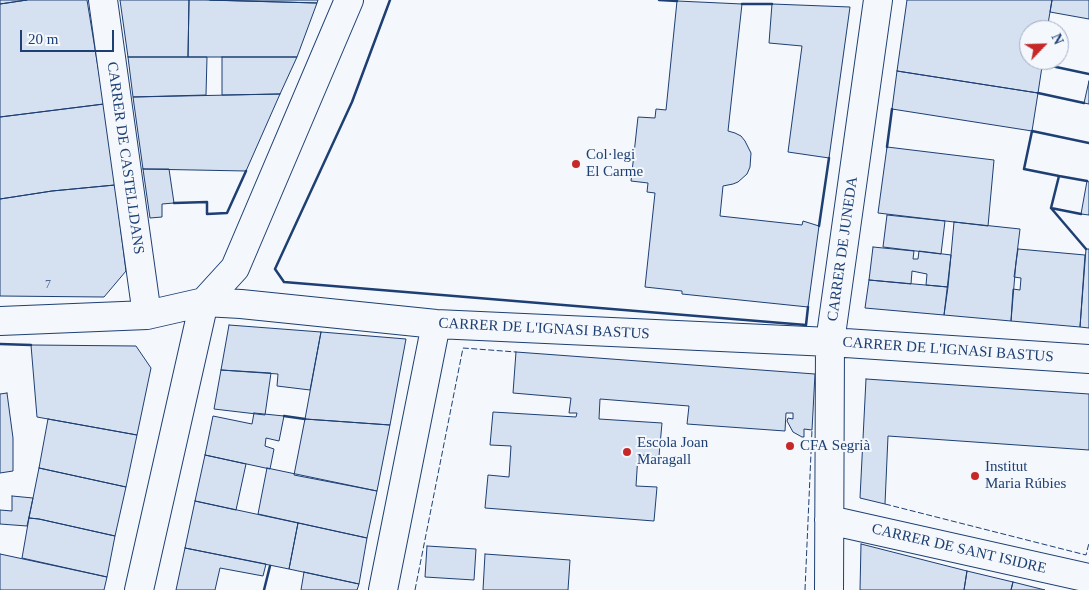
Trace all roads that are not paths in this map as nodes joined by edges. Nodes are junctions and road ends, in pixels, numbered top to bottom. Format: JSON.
{"nodes":[{"id":1,"x":103,"y":0,"type":"edge"},
{"id":2,"x":349,"y":0,"type":"edge"},
{"id":3,"x":878,"y":0,"type":"edge"},
{"id":4,"x":204,"y":302,"type":"junction"},
{"id":5,"x":147,"y":315,"type":"junction"},
{"id":6,"x":0,"y":321,"type":"edge"},
{"id":7,"x":436,"y":324,"type":"junction"},
{"id":8,"x":830,"y":342,"type":"junction"},
{"id":9,"x":1089,"y":359,"type":"edge"},
{"id":10,"x":829,"y":520,"type":"junction"},
{"id":11,"x":1089,"y":578,"type":"edge"},
{"id":12,"x":139,"y":590,"type":"edge"},
{"id":13,"x":383,"y":590,"type":"edge"},
{"id":14,"x":828,"y":590,"type":"edge"}],
"edges":[{"from":1,"to":5,"type":"street","name":"CARRER DE CASTELLDANS"},
{"from":2,"to":4,"type":"street"},
{"from":3,"to":8,"type":"street","name":"CARRER DE JUNEDA"},
{"from":4,"to":5,"type":"street","name":"CARRER DE L'IGNASI BASTUS"},
{"from":4,"to":7,"type":"street","name":"CARRER DE L'IGNASI BASTUS"},
{"from":4,"to":12,"type":"street"},
{"from":5,"to":6,"type":"street","name":"CARRER DE L'IGNASI BASTUS"},
{"from":7,"to":8,"type":"street","name":"CARRER DE L'IGNASI BASTUS"},
{"from":7,"to":13,"type":"street"},
{"from":8,"to":9,"type":"street","name":"CARRER DE L'IGNASI BASTUS"},
{"from":8,"to":10,"type":"street","name":"CARRER DE JUNEDA"},
{"from":10,"to":11,"type":"street","name":"CARRER DE SANT ISIDRE"},
{"from":10,"to":14,"type":"street","name":"CARRER DE JUNEDA"}]}
